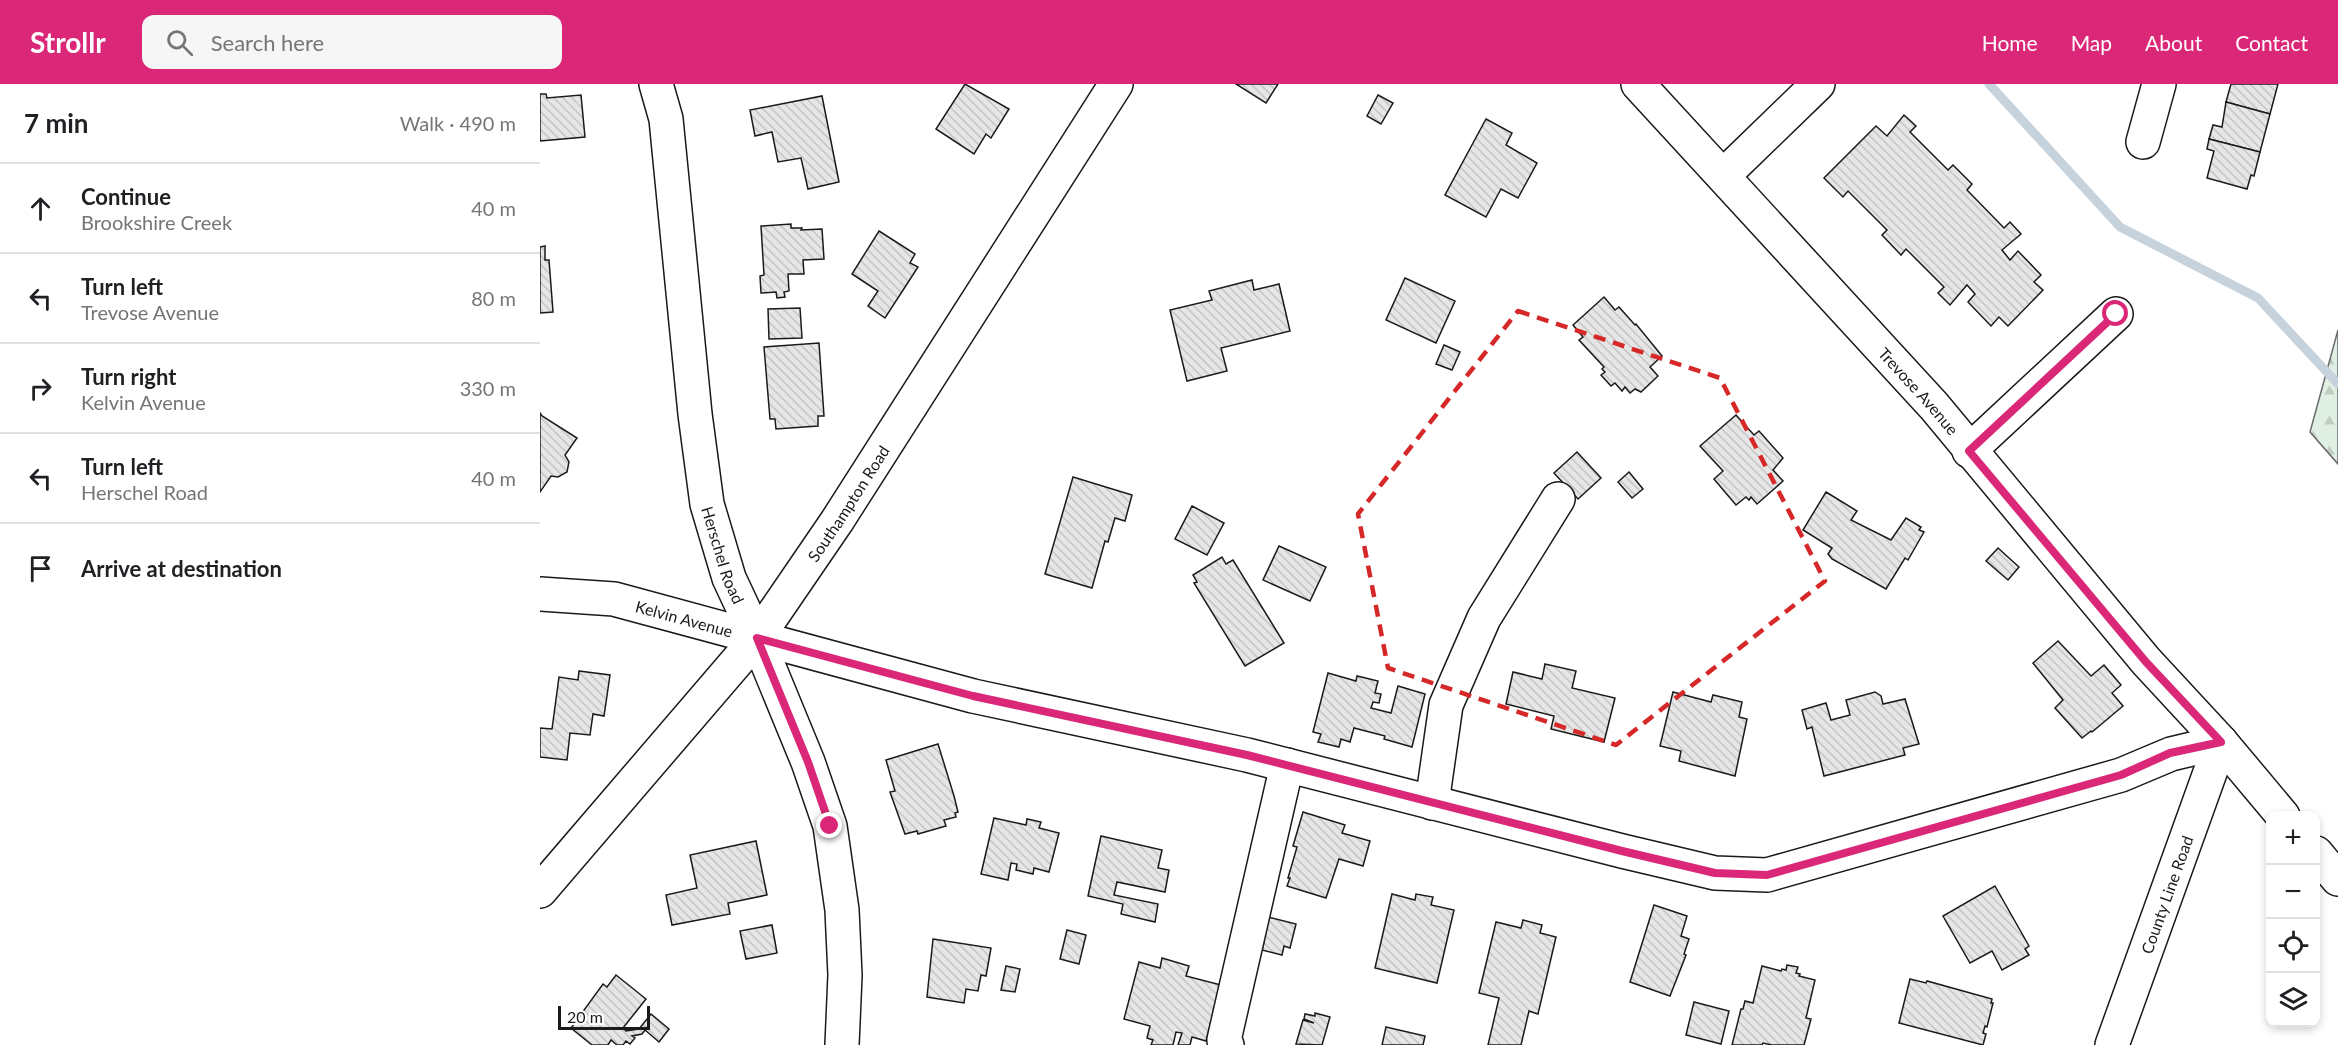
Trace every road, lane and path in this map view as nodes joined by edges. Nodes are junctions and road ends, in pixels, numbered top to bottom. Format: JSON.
{"nodes":[{"id":1,"x":656,"y":84,"type":"edge"},
{"id":2,"x":1116,"y":84,"type":"edge"},
{"id":3,"x":1638,"y":84,"type":"edge"},
{"id":4,"x":1818,"y":84,"type":"edge"},
{"id":5,"x":2159,"y":84,"type":"edge"},
{"id":6,"x":2143,"y":142,"type":"dead end"},
{"id":7,"x":1723,"y":176,"type":"junction"},
{"id":8,"x":2116,"y":314,"type":"dead end"},
{"id":9,"x":1969,"y":451,"type":"junction"},
{"id":10,"x":1558,"y":499,"type":"dead end"},
{"id":11,"x":540,"y":594,"type":"edge"},
{"id":12,"x":757,"y":638,"type":"junction"},
{"id":13,"x":2221,"y":742,"type":"junction"},
{"id":14,"x":1287,"y":765,"type":"junction"},
{"id":15,"x":1432,"y":803,"type":"junction"},
{"id":16,"x":2279,"y":811,"type":"edge"},
{"id":17,"x":2320,"y":858,"type":"edge"},
{"id":18,"x":2338,"y":879,"type":"edge"},
{"id":19,"x":540,"y":891,"type":"edge"},
{"id":20,"x":842,"y":1045,"type":"edge"},
{"id":21,"x":1227,"y":1045,"type":"edge"},
{"id":22,"x":2112,"y":1045,"type":"edge"}],
"edges":[{"from":1,"to":12,"type":"street","name":"Herschel Road"},
{"from":2,"to":12,"type":"street","name":"Southampton Road"},
{"from":3,"to":7,"type":"street","name":"Trevose Avenue"},
{"from":4,"to":7,"type":"street"},
{"from":5,"to":6,"type":"street"},
{"from":7,"to":9,"type":"street","name":"Trevose Avenue"},
{"from":8,"to":9,"type":"street"},
{"from":9,"to":13,"type":"street","name":"Trevose Avenue"},
{"from":10,"to":15,"type":"street"},
{"from":11,"to":12,"type":"street","name":"Kelvin Avenue"},
{"from":12,"to":14,"type":"street","name":"Kelvin Avenue"},
{"from":12,"to":19,"type":"street","name":"Southampton Road"},
{"from":12,"to":20,"type":"street","name":"Herschel Road"},
{"from":13,"to":15,"type":"street","name":"Kelvin Avenue"},
{"from":13,"to":16,"type":"street","name":"Trevose Avenue"},
{"from":13,"to":22,"type":"street","name":"County Line Road"},
{"from":14,"to":15,"type":"street","name":"Kelvin Avenue"},
{"from":14,"to":21,"type":"street"},
{"from":17,"to":18,"type":"street"}]}
